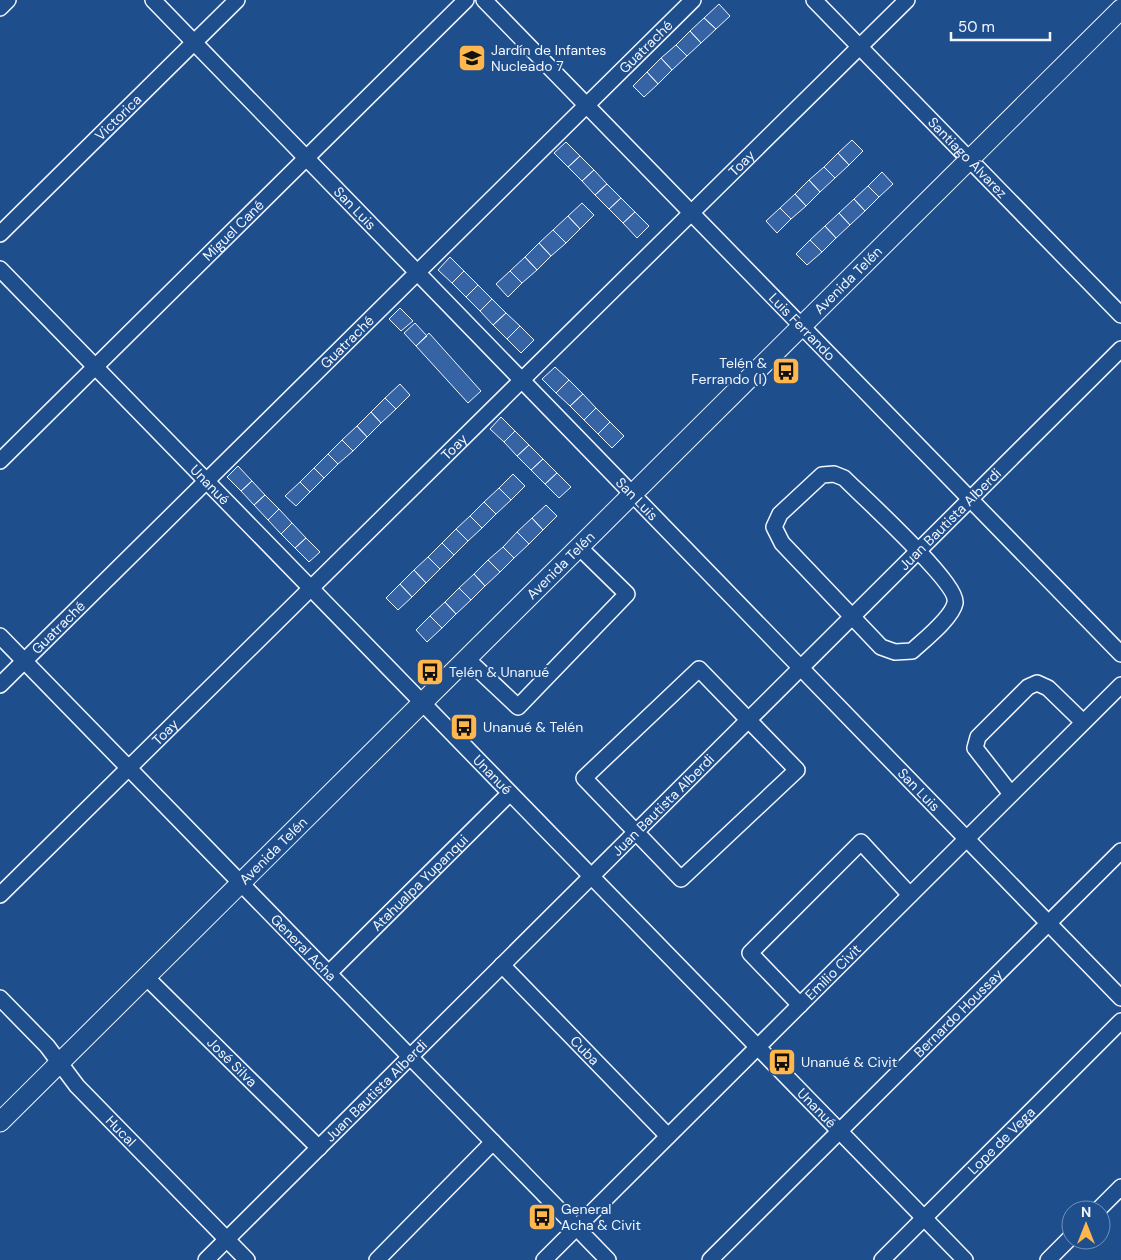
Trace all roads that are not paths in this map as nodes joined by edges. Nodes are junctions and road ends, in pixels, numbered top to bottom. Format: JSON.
{"nodes":[{"id":1,"x":8,"y":0,"type":"edge"},
{"id":2,"x":153,"y":0,"type":"edge"},
{"id":3,"x":237,"y":0,"type":"edge"},
{"id":4,"x":466,"y":0,"type":"edge"},
{"id":5,"x":484,"y":0,"type":"edge"},
{"id":6,"x":693,"y":0,"type":"edge"},
{"id":7,"x":814,"y":0,"type":"edge"},
{"id":8,"x":907,"y":0,"type":"edge"},
{"id":9,"x":1112,"y":0,"type":"edge"},
{"id":10,"x":0,"y":8,"type":"edge"},
{"id":11,"x":1121,"y":9,"type":"edge"},
{"id":12,"x":194,"y":42,"type":"junction"},
{"id":13,"x":860,"y":47,"type":"junction"},
{"id":14,"x":587,"y":105,"type":"junction"},
{"id":15,"x":306,"y":158,"type":"junction"},
{"id":16,"x":970,"y":160,"type":"junction"},
{"id":17,"x":692,"y":213,"type":"junction"},
{"id":18,"x":0,"y":234,"type":"edge"},
{"id":19,"x":0,"y":269,"type":"edge"},
{"id":20,"x":417,"y":272,"type":"junction"},
{"id":21,"x":1121,"y":315,"type":"edge"},
{"id":22,"x":802,"y":326,"type":"junction"},
{"id":23,"x":1121,"y":349,"type":"edge"},
{"id":24,"x":95,"y":367,"type":"junction"},
{"id":25,"x":522,"y":380,"type":"junction"},
{"id":26,"x":0,"y":461,"type":"edge"},
{"id":27,"x":206,"y":481,"type":"junction"},
{"id":28,"x":633,"y":494,"type":"junction"},
{"id":29,"x":970,"y":499,"type":"junction"},
{"id":30,"x":579,"y":547,"type":"junction"},
{"id":31,"x":919,"y":551,"type":"junction"},
{"id":32,"x":311,"y":589,"type":"junction"},
{"id":33,"x":853,"y":616,"type":"junction"},
{"id":34,"x":0,"y":636,"type":"edge"},
{"id":35,"x":1121,"y":654,"type":"edge"},
{"id":36,"x":466,"y":659,"type":"junction"},
{"id":37,"x":25,"y":661,"type":"junction"},
{"id":38,"x":801,"y":668,"type":"junction"},
{"id":39,"x":1121,"y":684,"type":"edge"},
{"id":40,"x":0,"y":685,"type":"edge"},
{"id":41,"x":422,"y":703,"type":"junction"},
{"id":42,"x":749,"y":720,"type":"junction"},
{"id":43,"x":1084,"y":722,"type":"junction"},
{"id":44,"x":129,"y":768,"type":"junction"},
{"id":45,"x":510,"y":792,"type":"junction"},
{"id":46,"x":1011,"y":794,"type":"junction"},
{"id":47,"x":636,"y":832,"type":"junction"},
{"id":48,"x":966,"y":839,"type":"junction"},
{"id":49,"x":1121,"y":851,"type":"edge"},
{"id":50,"x":591,"y":876,"type":"junction"},
{"id":51,"x":241,"y":883,"type":"junction"},
{"id":52,"x":910,"y":895,"type":"junction"},
{"id":53,"x":0,"y":896,"type":"edge"},
{"id":54,"x":1048,"y":923,"type":"junction"},
{"id":55,"x":502,"y":965,"type":"junction"},
{"id":56,"x":329,"y":973,"type":"junction"},
{"id":57,"x":146,"y":977,"type":"junction"},
{"id":58,"x":0,"y":998,"type":"edge"},
{"id":59,"x":1121,"y":998,"type":"edge"},
{"id":60,"x":800,"y":1004,"type":"junction"},
{"id":61,"x":1121,"y":1021,"type":"edge"},
{"id":62,"x":757,"y":1047,"type":"junction"},
{"id":63,"x":410,"y":1057,"type":"junction"},
{"id":64,"x":60,"y":1063,"type":"junction"},
{"id":65,"x":0,"y":1122,"type":"edge"},
{"id":66,"x":839,"y":1131,"type":"junction"},
{"id":67,"x":668,"y":1136,"type":"junction"},
{"id":68,"x":493,"y":1142,"type":"junction"},
{"id":69,"x":319,"y":1148,"type":"junction"},
{"id":70,"x":1121,"y":1187,"type":"edge"},
{"id":71,"x":1108,"y":1200,"type":"edge"},
{"id":72,"x":924,"y":1218,"type":"junction"},
{"id":73,"x":576,"y":1228,"type":"junction"},
{"id":74,"x":226,"y":1239,"type":"junction"},
{"id":75,"x":1061,"y":1247,"type":"edge"},
{"id":76,"x":206,"y":1260,"type":"edge"},
{"id":77,"x":247,"y":1260,"type":"edge"},
{"id":78,"x":377,"y":1260,"type":"edge"},
{"id":79,"x":544,"y":1260,"type":"edge"},
{"id":80,"x":608,"y":1260,"type":"edge"},
{"id":81,"x":710,"y":1260,"type":"edge"},
{"id":82,"x":882,"y":1260,"type":"edge"},
{"id":83,"x":965,"y":1260,"type":"edge"},
{"id":84,"x":1048,"y":1260,"type":"edge"}],
"edges":[{"from":1,"to":10,"type":"street"},
{"from":2,"to":12,"type":"street","name":"San Luis"},
{"from":3,"to":12,"type":"street","name":"Victorica"},
{"from":4,"to":15,"type":"street","name":"Miguel Cané"},
{"from":5,"to":14,"type":"street","name":"Luis Ferrando"},
{"from":6,"to":14,"type":"street","name":"Guatraché"},
{"from":7,"to":13,"type":"street","name":"Santiago Álvarez"},
{"from":8,"to":13,"type":"street","name":"Toay"},
{"from":9,"to":11,"type":"main road"},
{"from":11,"to":16,"type":"main road","name":"Avenida Telén"},
{"from":12,"to":15,"type":"street","name":"San Luis"},
{"from":12,"to":18,"type":"street","name":"Victorica"},
{"from":13,"to":16,"type":"street","name":"Santiago Álvarez"},
{"from":13,"to":17,"type":"street","name":"Toay"},
{"from":14,"to":17,"type":"street","name":"Luis Ferrando"},
{"from":14,"to":20,"type":"street","name":"Guatraché"},
{"from":15,"to":20,"type":"street","name":"San Luis"},
{"from":15,"to":24,"type":"street","name":"Miguel Cané"},
{"from":16,"to":21,"type":"street","name":"Santiago Álvarez"},
{"from":16,"to":22,"type":"main road","name":"Avenida Telén"},
{"from":17,"to":22,"type":"street","name":"Luis Ferrando"},
{"from":17,"to":25,"type":"street","name":"Toay"},
{"from":19,"to":24,"type":"street","name":"Unanué"},
{"from":20,"to":25,"type":"street","name":"San Luis"},
{"from":20,"to":27,"type":"street","name":"Guatraché"},
{"from":22,"to":28,"type":"main road","name":"Avenida Telén"},
{"from":22,"to":29,"type":"street","name":"Luis Ferrando"},
{"from":23,"to":29,"type":"street","name":"Juan Bautista Alberdi"},
{"from":24,"to":26,"type":"street","name":"Miguel Cané"},
{"from":24,"to":27,"type":"street","name":"Unanué"},
{"from":25,"to":28,"type":"street","name":"San Luis"},
{"from":25,"to":32,"type":"street","name":"Toay"},
{"from":27,"to":32,"type":"street","name":"Unanué"},
{"from":27,"to":37,"type":"street","name":"Guatraché"},
{"from":28,"to":30,"type":"main road","name":"Avenida Telén"},
{"from":28,"to":38,"type":"street","name":"San Luis"},
{"from":29,"to":31,"type":"street","name":"Juan Bautista Alberdi"},
{"from":29,"to":35,"type":"street","name":"Luis Ferrando"},
{"from":30,"to":36,"type":"main road","name":"Avenida Telén"},
{"from":30,"to":36,"type":"street"},
{"from":31,"to":33,"type":"street","name":"Juan Bautista Alberdi"},
{"from":31,"to":33,"type":"street"},
{"from":31,"to":33,"type":"street"},
{"from":32,"to":41,"type":"street","name":"Unanué"},
{"from":32,"to":44,"type":"street","name":"Toay"},
{"from":33,"to":38,"type":"street","name":"Juan Bautista Alberdi"},
{"from":34,"to":37,"type":"street","name":"General Acha"},
{"from":36,"to":41,"type":"main road","name":"Avenida Telén"},
{"from":37,"to":40,"type":"street","name":"Guatraché"},
{"from":37,"to":44,"type":"street","name":"General Acha"},
{"from":38,"to":42,"type":"street","name":"Juan Bautista Alberdi"},
{"from":38,"to":48,"type":"street","name":"San Luis"},
{"from":39,"to":43,"type":"street","name":"Emilio Civit"},
{"from":41,"to":45,"type":"street","name":"Unanué"},
{"from":41,"to":51,"type":"main road","name":"Avenida Telén"},
{"from":42,"to":47,"type":"street","name":"Juan Bautista Alberdi"},
{"from":42,"to":47,"type":"street"},
{"from":42,"to":47,"type":"street"},
{"from":43,"to":46,"type":"street","name":"Emilio Civit"},
{"from":43,"to":46,"type":"street"},
{"from":44,"to":51,"type":"street","name":"General Acha"},
{"from":44,"to":53,"type":"street","name":"Toay"},
{"from":45,"to":50,"type":"street","name":"Unanué"},
{"from":45,"to":56,"type":"street","name":"Atahualpa Yupanqui"},
{"from":46,"to":48,"type":"street","name":"Emilio Civit"},
{"from":47,"to":50,"type":"street","name":"Juan Bautista Alberdi"},
{"from":48,"to":52,"type":"street","name":"Emilio Civit"},
{"from":48,"to":54,"type":"street","name":"San Luis"},
{"from":49,"to":54,"type":"street","name":"Bernardo Houssay"},
{"from":50,"to":55,"type":"street","name":"Juan Bautista Alberdi"},
{"from":50,"to":62,"type":"street","name":"Unanué"},
{"from":51,"to":56,"type":"street","name":"General Acha"},
{"from":51,"to":57,"type":"main road","name":"Avenida Telén"},
{"from":52,"to":60,"type":"street","name":"Emilio Civit"},
{"from":52,"to":60,"type":"street"},
{"from":54,"to":59,"type":"street","name":"San Luis"},
{"from":54,"to":66,"type":"street","name":"Bernardo Houssay"},
{"from":55,"to":63,"type":"street","name":"Juan Bautista Alberdi"},
{"from":55,"to":67,"type":"street","name":"Cuba"},
{"from":56,"to":63,"type":"street","name":"General Acha"},
{"from":57,"to":64,"type":"main road","name":"Avenida Telén"},
{"from":57,"to":69,"type":"street","name":"José Silva"},
{"from":58,"to":64,"type":"street","name":"Hucal"},
{"from":60,"to":62,"type":"street","name":"Emilio Civit"},
{"from":61,"to":72,"type":"street","name":"Lope de Vega"},
{"from":62,"to":66,"type":"street","name":"Unanué"},
{"from":62,"to":67,"type":"street","name":"Emilio Civit"},
{"from":63,"to":68,"type":"street","name":"General Acha"},
{"from":63,"to":69,"type":"street","name":"Juan Bautista Alberdi"},
{"from":64,"to":65,"type":"main road","name":"Avenida Telén"},
{"from":64,"to":74,"type":"street","name":"Hucal"},
{"from":66,"to":72,"type":"street","name":"Unanué"},
{"from":66,"to":81,"type":"street","name":"Bernardo Houssay"},
{"from":67,"to":73,"type":"street","name":"Emilio Civit"},
{"from":68,"to":73,"type":"street","name":"General Acha"},
{"from":68,"to":78,"type":"street"},
{"from":69,"to":74,"type":"street","name":"Juan Bautista Alberdi"},
{"from":70,"to":71,"type":"street"},
{"from":72,"to":82,"type":"street","name":"Lope de Vega"},
{"from":72,"to":83,"type":"street","name":"Unanué"},
{"from":73,"to":79,"type":"street","name":"Emilio Civit"},
{"from":73,"to":80,"type":"street","name":"General Acha"},
{"from":74,"to":76,"type":"street","name":"Juan Bautista Alberdi"},
{"from":74,"to":77,"type":"street","name":"Hucal"},
{"from":75,"to":84,"type":"street"}]}
